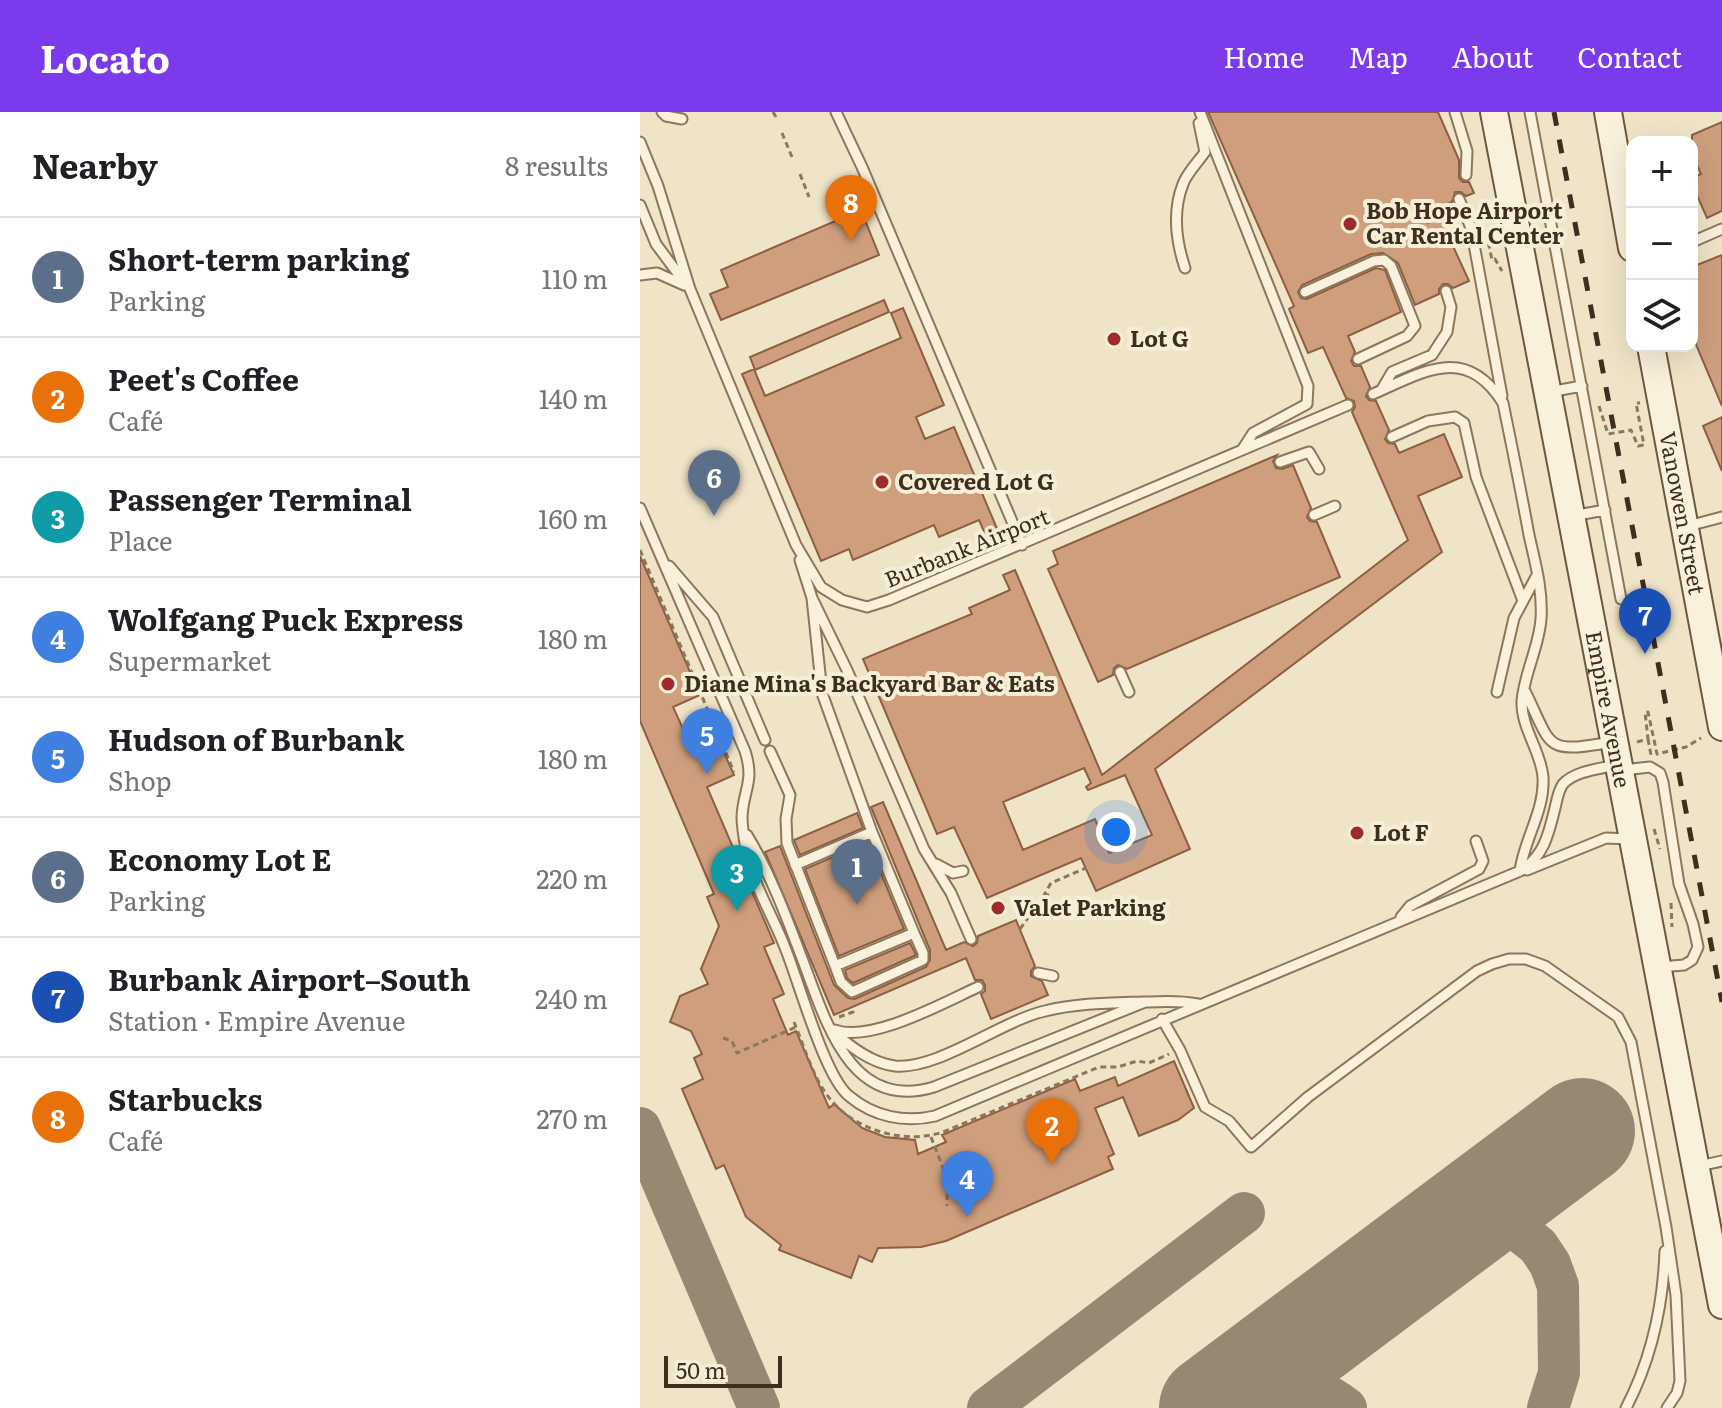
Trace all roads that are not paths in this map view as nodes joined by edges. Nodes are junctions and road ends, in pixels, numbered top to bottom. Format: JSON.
{"nodes":[{"id":1,"x":662,"y":112,"type":"edge"},
{"id":2,"x":836,"y":112,"type":"edge"},
{"id":3,"x":1197,"y":112,"type":"edge"},
{"id":4,"x":1454,"y":112,"type":"edge"},
{"id":5,"x":1494,"y":112,"type":"edge"},
{"id":6,"x":1530,"y":112,"type":"edge"},
{"id":7,"x":1608,"y":112,"type":"edge"},
{"id":8,"x":682,"y":119,"type":"dead end"},
{"id":9,"x":640,"y":142,"type":"edge"},
{"id":10,"x":1466,"y":175,"type":"dead end"},
{"id":11,"x":1462,"y":198,"type":"dead end"},
{"id":12,"x":640,"y":205,"type":"edge"},
{"id":13,"x":1626,"y":214,"type":"edge"},
{"id":14,"x":1722,"y":229,"type":"edge"},
{"id":15,"x":1698,"y":239,"type":"edge"},
{"id":16,"x":1185,"y":268,"type":"dead end"},
{"id":17,"x":640,"y":275,"type":"edge"},
{"id":18,"x":690,"y":289,"type":"junction"},
{"id":19,"x":1446,"y":291,"type":"dead end"},
{"id":20,"x":1305,"y":292,"type":"dead end"},
{"id":21,"x":1652,"y":352,"type":"edge"},
{"id":22,"x":1358,"y":359,"type":"dead end"},
{"id":23,"x":1582,"y":386,"type":"junction"},
{"id":24,"x":1546,"y":393,"type":"junction"},
{"id":25,"x":1503,"y":403,"type":"junction"},
{"id":26,"x":1348,"y":405,"type":"dead end"},
{"id":27,"x":1392,"y":437,"type":"dead end"},
{"id":28,"x":1242,"y":450,"type":"junction"},
{"id":29,"x":1280,"y":462,"type":"dead end"},
{"id":30,"x":1319,"y":469,"type":"dead end"},
{"id":31,"x":1335,"y":506,"type":"dead end"},
{"id":32,"x":640,"y":508,"type":"edge"},
{"id":33,"x":1605,"y":510,"type":"junction"},
{"id":34,"x":1314,"y":515,"type":"dead end"},
{"id":35,"x":1569,"y":516,"type":"junction"},
{"id":36,"x":1722,"y":517,"type":"edge"},
{"id":37,"x":1684,"y":526,"type":"junction"},
{"id":38,"x":796,"y":545,"type":"junction"},
{"id":39,"x":1022,"y":545,"type":"junction"},
{"id":40,"x":662,"y":559,"type":"junction"},
{"id":41,"x":1537,"y":575,"type":"junction"},
{"id":42,"x":812,"y":598,"type":"junction"},
{"id":43,"x":1621,"y":599,"type":"dead end"},
{"id":44,"x":1523,"y":601,"type":"junction"},
{"id":45,"x":1120,"y":672,"type":"dead end"},
{"id":46,"x":1525,"y":691,"type":"junction"},
{"id":47,"x":1129,"y":692,"type":"dead end"},
{"id":48,"x":1497,"y":692,"type":"dead end"},
{"id":49,"x":1711,"y":733,"type":"edge"},
{"id":50,"x":765,"y":740,"type":"dead end"},
{"id":51,"x":770,"y":751,"type":"dead end"},
{"id":52,"x":1622,"y":758,"type":"junction"},
{"id":53,"x":743,"y":828,"type":"junction"},
{"id":54,"x":872,"y":832,"type":"junction"},
{"id":55,"x":1632,"y":839,"type":"junction"},
{"id":56,"x":1476,"y":841,"type":"dead end"},
{"id":57,"x":933,"y":862,"type":"junction"},
{"id":58,"x":795,"y":865,"type":"junction"},
{"id":59,"x":963,"y":871,"type":"dead end"},
{"id":60,"x":1520,"y":871,"type":"junction"},
{"id":61,"x":1399,"y":920,"type":"junction"},
{"id":62,"x":914,"y":933,"type":"junction"},
{"id":63,"x":971,"y":939,"type":"dead end"},
{"id":64,"x":835,"y":966,"type":"junction"},
{"id":65,"x":1657,"y":967,"type":"junction"},
{"id":66,"x":1038,"y":973,"type":"dead end"},
{"id":67,"x":1053,"y":976,"type":"dead end"},
{"id":68,"x":978,"y":987,"type":"dead end"},
{"id":69,"x":1145,"y":1002,"type":"junction"},
{"id":70,"x":1200,"y":1005,"type":"junction"},
{"id":71,"x":1162,"y":1019,"type":"junction"},
{"id":72,"x":829,"y":1027,"type":"junction"},
{"id":73,"x":1722,"y":1161,"type":"edge"},
{"id":74,"x":1695,"y":1167,"type":"junction"},
{"id":75,"x":1666,"y":1227,"type":"junction"},
{"id":76,"x":1722,"y":1305,"type":"edge"},
{"id":77,"x":1626,"y":1408,"type":"edge"},
{"id":78,"x":1667,"y":1408,"type":"edge"}],
"edges":[{"from":1,"to":8,"type":"lane"},
{"from":2,"to":39,"type":"lane"},
{"from":3,"to":16,"type":"lane"},
{"from":3,"to":28,"type":"lane"},
{"from":4,"to":10,"type":"lane"},
{"from":5,"to":24,"type":"main road","name":"Empire Avenue"},
{"from":6,"to":23,"type":"lane"},
{"from":7,"to":13,"type":"main road"},
{"from":9,"to":18,"type":"lane","name":"Burbank Airport"},
{"from":11,"to":25,"type":"lane"},
{"from":12,"to":18,"type":"lane"},
{"from":14,"to":15,"type":"lane"},
{"from":17,"to":18,"type":"lane"},
{"from":18,"to":38,"type":"lane","name":"Burbank Airport"},
{"from":19,"to":25,"type":"lane"},
{"from":20,"to":22,"type":"lane"},
{"from":21,"to":37,"type":"main road","name":"Vanowen Street"},
{"from":23,"to":24,"type":"lane"},
{"from":23,"to":33,"type":"lane"},
{"from":24,"to":35,"type":"main road","name":"Empire Avenue"},
{"from":25,"to":41,"type":"lane"},
{"from":26,"to":28,"type":"lane","name":"Burbank Airport"},
{"from":27,"to":44,"type":"lane"},
{"from":28,"to":39,"type":"lane","name":"Burbank Airport"},
{"from":29,"to":30,"type":"lane"},
{"from":31,"to":34,"type":"lane"},
{"from":32,"to":40,"type":"lane"},
{"from":33,"to":35,"type":"lane"},
{"from":33,"to":43,"type":"lane"},
{"from":35,"to":52,"type":"main road","name":"Empire Avenue"},
{"from":36,"to":37,"type":"lane"},
{"from":37,"to":49,"type":"main road","name":"Vanowen Street"},
{"from":38,"to":39,"type":"lane","name":"Burbank Airport"},
{"from":38,"to":42,"type":"lane"},
{"from":40,"to":50,"type":"lane"},
{"from":40,"to":53,"type":"lane"},
{"from":41,"to":44,"type":"lane"},
{"from":41,"to":46,"type":"lane"},
{"from":42,"to":54,"type":"lane"},
{"from":42,"to":57,"type":"lane"},
{"from":44,"to":48,"type":"lane"},
{"from":45,"to":47,"type":"lane"},
{"from":46,"to":52,"type":"lane"},
{"from":46,"to":60,"type":"lane"},
{"from":51,"to":58,"type":"lane"},
{"from":52,"to":55,"type":"main road","name":"Empire Avenue"},
{"from":52,"to":60,"type":"lane"},
{"from":52,"to":65,"type":"lane"},
{"from":53,"to":71,"type":"lane"},
{"from":53,"to":72,"type":"lane"},
{"from":54,"to":58,"type":"lane"},
{"from":54,"to":62,"type":"lane"},
{"from":55,"to":60,"type":"lane"},
{"from":55,"to":65,"type":"main road","name":"Empire Avenue"},
{"from":56,"to":61,"type":"lane"},
{"from":57,"to":59,"type":"lane"},
{"from":57,"to":63,"type":"lane"},
{"from":58,"to":64,"type":"lane"},
{"from":60,"to":61,"type":"lane"},
{"from":61,"to":70,"type":"lane"},
{"from":62,"to":64,"type":"lane"},
{"from":62,"to":64,"type":"lane"},
{"from":65,"to":74,"type":"main road","name":"Empire Avenue"},
{"from":66,"to":67,"type":"lane"},
{"from":68,"to":72,"type":"lane"},
{"from":69,"to":70,"type":"lane"},
{"from":69,"to":72,"type":"lane"},
{"from":69,"to":72,"type":"lane"},
{"from":70,"to":71,"type":"lane"},
{"from":71,"to":75,"type":"lane"},
{"from":73,"to":74,"type":"lane"},
{"from":74,"to":76,"type":"main road","name":"Empire Avenue"},
{"from":75,"to":77,"type":"lane"},
{"from":75,"to":78,"type":"lane"}]}
